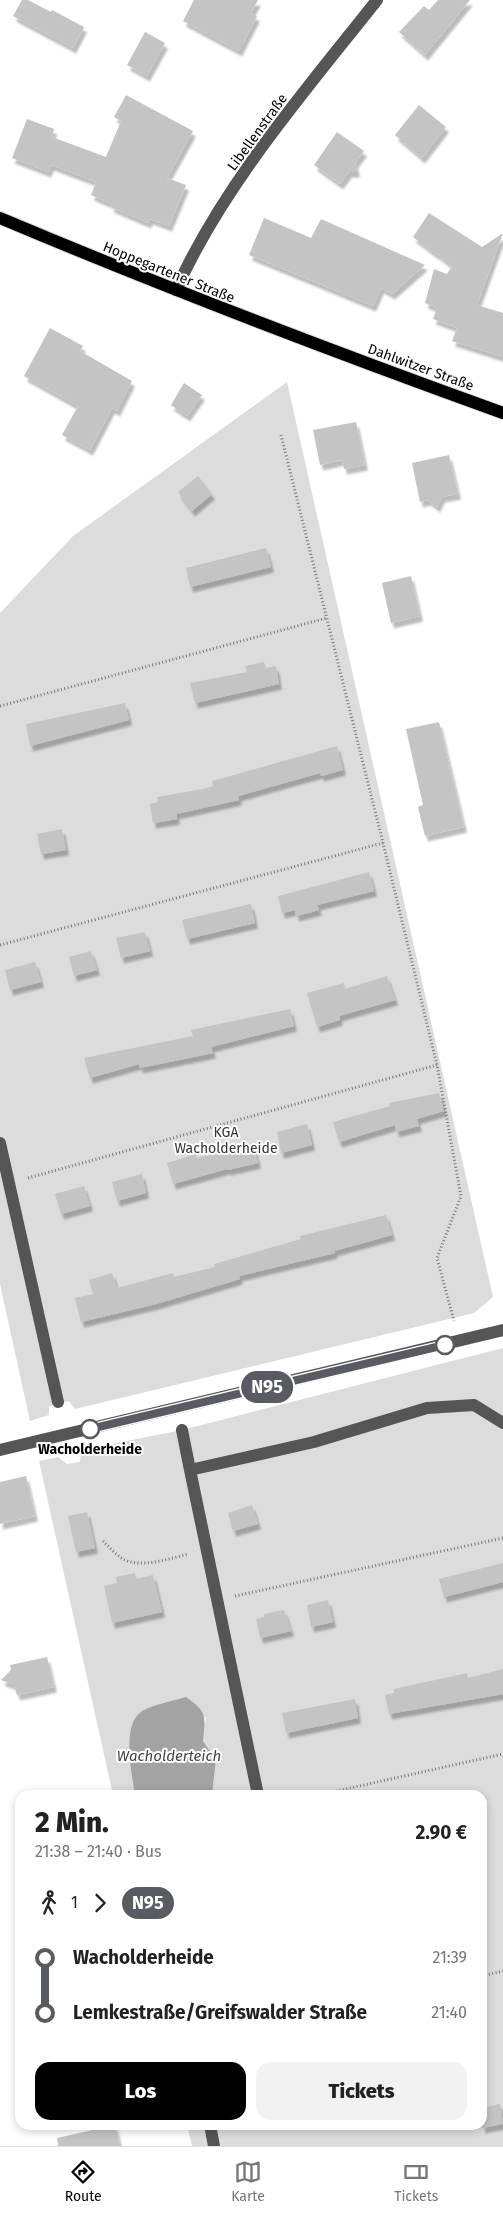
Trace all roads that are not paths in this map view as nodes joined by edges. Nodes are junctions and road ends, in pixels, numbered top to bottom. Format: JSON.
{"nodes":[{"id":1,"x":377,"y":0,"type":"edge"},
{"id":2,"x":0,"y":218,"type":"edge"},
{"id":3,"x":176,"y":290,"type":"junction"},
{"id":4,"x":329,"y":350,"type":"joint"},
{"id":5,"x":503,"y":413,"type":"edge"},
{"id":6,"x":0,"y":1143,"type":"edge"},
{"id":7,"x":503,"y":1330,"type":"edge"},
{"id":8,"x":58,"y":1402,"type":"dead end"},
{"id":9,"x":503,"y":1423,"type":"edge"},
{"id":10,"x":182,"y":1430,"type":"dead end"},
{"id":11,"x":0,"y":1450,"type":"edge"},
{"id":12,"x":190,"y":1470,"type":"junction"},
{"id":13,"x":257,"y":1790,"type":"edge"},
{"id":14,"x":211,"y":2130,"type":"edge"},
{"id":15,"x":214,"y":2146,"type":"edge"}],
"edges":[{"from":1,"to":3,"type":"street","name":"Libellenstraße"},
{"from":2,"to":3,"type":"main road","name":"Hoppegartener Straße"},
{"from":3,"to":4,"type":"main road","name":"Hoppegartener Straße"},
{"from":4,"to":5,"type":"main road","name":"Dahlwitzer Straße"},
{"from":6,"to":8,"type":"street"},
{"from":7,"to":11,"type":"street"},
{"from":9,"to":12,"type":"street"},
{"from":10,"to":12,"type":"street"},
{"from":12,"to":13,"type":"street"},
{"from":14,"to":15,"type":"street"}]}
